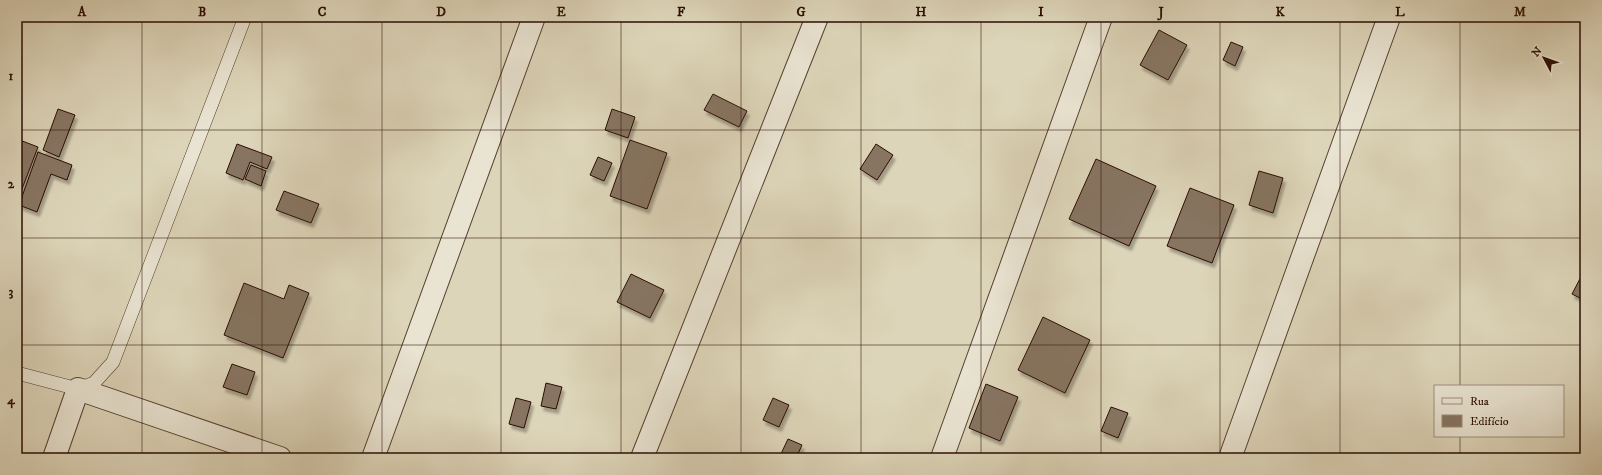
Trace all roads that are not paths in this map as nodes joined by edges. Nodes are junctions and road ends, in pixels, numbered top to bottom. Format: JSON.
{"nodes":[{"id":1,"x":245,"y":17,"type":"edge"},
{"id":2,"x":534,"y":17,"type":"edge"},
{"id":3,"x":817,"y":17,"type":"edge"},
{"id":4,"x":1101,"y":17,"type":"edge"},
{"id":5,"x":1389,"y":17,"type":"edge"},
{"id":6,"x":17,"y":372,"type":"edge"},
{"id":7,"x":78,"y":389,"type":"junction"},
{"id":8,"x":54,"y":458,"type":"edge"},
{"id":9,"x":280,"y":458,"type":"edge"},
{"id":10,"x":373,"y":458,"type":"edge"},
{"id":11,"x":642,"y":458,"type":"edge"},
{"id":12,"x":942,"y":458,"type":"edge"},
{"id":13,"x":1230,"y":458,"type":"edge"}],
"edges":[{"from":1,"to":7,"type":"lane"},
{"from":2,"to":10,"type":"street"},
{"from":3,"to":11,"type":"street"},
{"from":4,"to":12,"type":"street"},
{"from":5,"to":13,"type":"street"},
{"from":6,"to":7,"type":"lane"},
{"from":7,"to":8,"type":"street"},
{"from":7,"to":9,"type":"street"}]}
